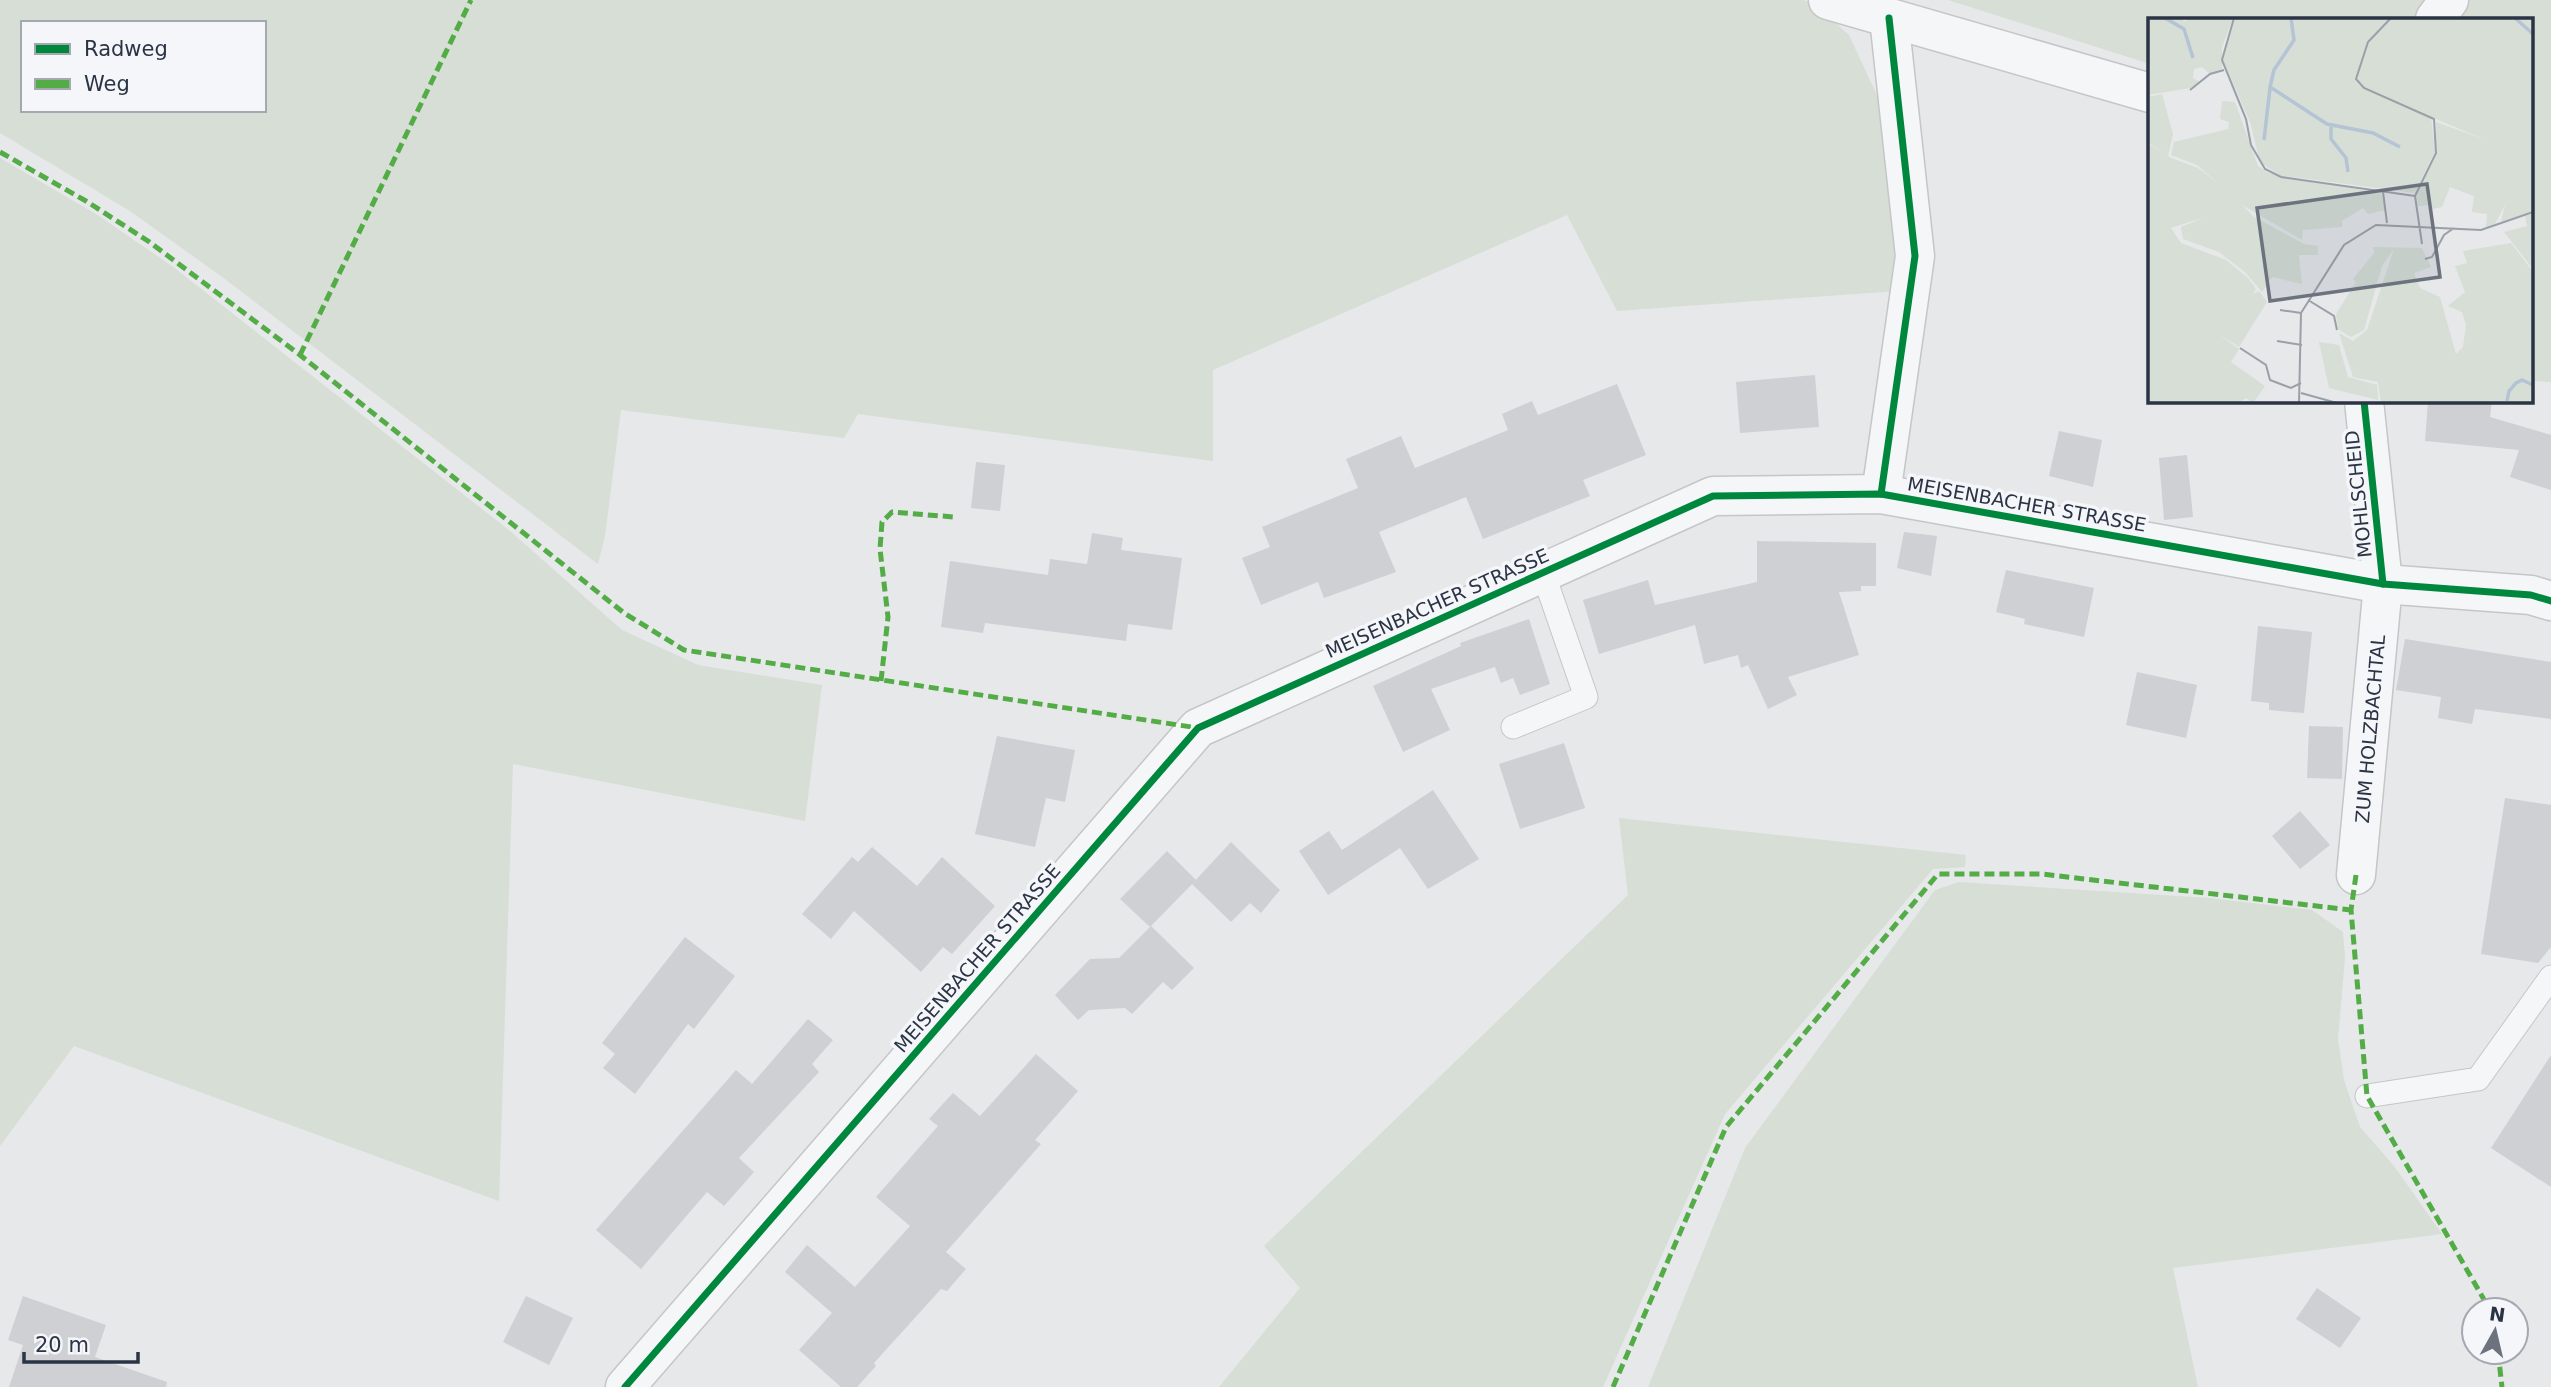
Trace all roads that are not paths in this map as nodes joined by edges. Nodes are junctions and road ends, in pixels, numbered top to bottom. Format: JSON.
{"nodes":[{"id":1,"x":1828,"y":0,"type":"edge"},
{"id":2,"x":2449,"y":0,"type":"edge"},
{"id":3,"x":1889,"y":18,"type":"junction"},
{"id":4,"x":2436,"y":18,"type":"edge"},
{"id":5,"x":2148,"y":92,"type":"edge"},
{"id":6,"x":2364,"y":402,"type":"edge"},
{"id":7,"x":1881,"y":494,"type":"junction"},
{"id":8,"x":1543,"y":573,"type":"junction"},
{"id":9,"x":2383,"y":584,"type":"junction"},
{"id":10,"x":2551,"y":601,"type":"edge"},
{"id":11,"x":1513,"y":727,"type":"dead end"},
{"id":12,"x":2356,"y":874,"type":"dead end"},
{"id":13,"x":2551,"y":977,"type":"edge"},
{"id":14,"x":2367,"y":1096,"type":"dead end"},
{"id":15,"x":625,"y":1387,"type":"edge"}],
"edges":[{"from":1,"to":3,"type":"street"},
{"from":2,"to":4,"type":"street"},
{"from":3,"to":5,"type":"street"},
{"from":3,"to":7,"type":"street"},
{"from":6,"to":9,"type":"street","name":"MOHLSCHEID"},
{"from":7,"to":8,"type":"street","name":"MEISENBACHER STRASSE"},
{"from":7,"to":9,"type":"street","name":"MEISENBACHER STRASSE"},
{"from":8,"to":11,"type":"lane"},
{"from":8,"to":15,"type":"street","name":"MEISENBACHER STRASSE"},
{"from":9,"to":10,"type":"street","name":"MEISENBACHER STRASSE"},
{"from":9,"to":12,"type":"street","name":"ZUM HOLZBACHTAL"},
{"from":13,"to":14,"type":"lane"}]}
